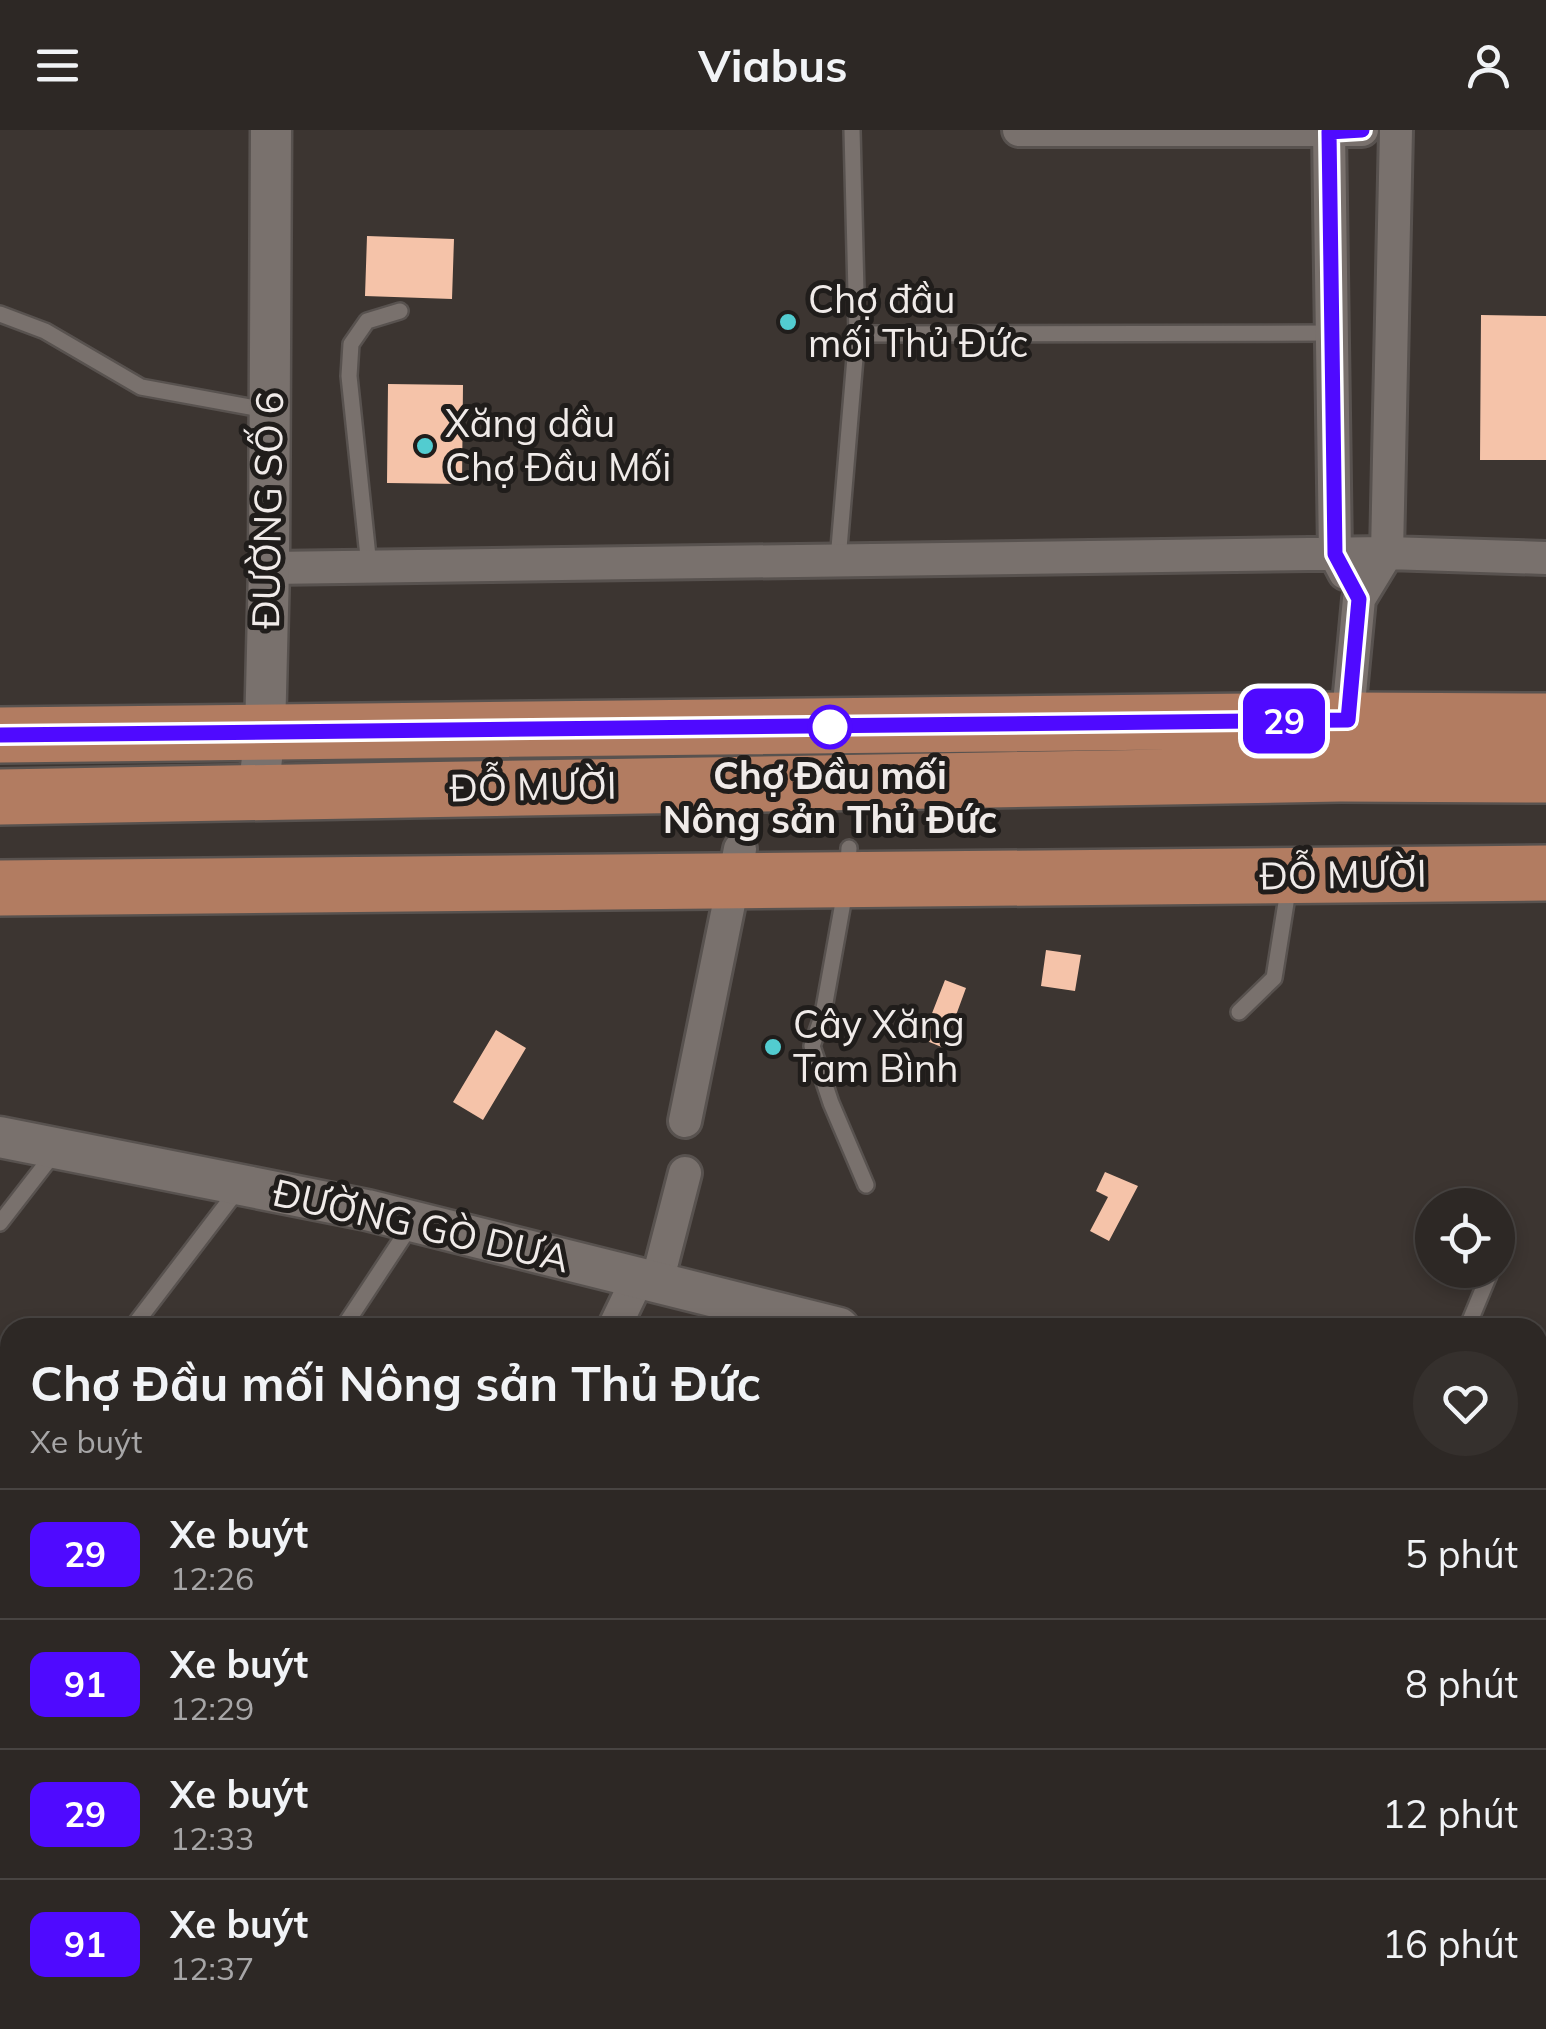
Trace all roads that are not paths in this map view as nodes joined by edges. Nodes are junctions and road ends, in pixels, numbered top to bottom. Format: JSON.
{"nodes":[{"id":1,"x":272,"y":130,"type":"edge"},
{"id":2,"x":852,"y":130,"type":"edge"},
{"id":3,"x":1019,"y":130,"type":"edge"},
{"id":4,"x":1362,"y":130,"type":"edge"},
{"id":5,"x":1396,"y":130,"type":"edge"},
{"id":6,"x":1329,"y":131,"type":"edge"},
{"id":7,"x":400,"y":311,"type":"dead end"},
{"id":8,"x":0,"y":314,"type":"edge"},
{"id":9,"x":1332,"y":333,"type":"junction"},
{"id":10,"x":857,"y":334,"type":"junction"},
{"id":11,"x":270,"y":411,"type":"junction"},
{"id":12,"x":1387,"y":553,"type":"junction"},
{"id":13,"x":1335,"y":554,"type":"junction"},
{"id":14,"x":1546,"y":558,"type":"edge"},
{"id":15,"x":838,"y":560,"type":"junction"},
{"id":16,"x":369,"y":566,"type":"junction"},
{"id":17,"x":269,"y":568,"type":"junction"},
{"id":18,"x":1359,"y":599,"type":"junction"},
{"id":19,"x":1348,"y":720,"type":"junction"},
{"id":20,"x":1546,"y":721,"type":"edge"},
{"id":21,"x":265,"y":734,"type":"junction"},
{"id":22,"x":0,"y":736,"type":"edge"},
{"id":23,"x":1340,"y":774,"type":"junction"},
{"id":24,"x":1546,"y":775,"type":"edge"},
{"id":25,"x":258,"y":792,"type":"junction"},
{"id":26,"x":0,"y":797,"type":"edge"},
{"id":27,"x":1546,"y":841,"type":"edge"},
{"id":28,"x":0,"y":857,"type":"edge"},
{"id":29,"x":738,"y":864,"type":"junction"},
{"id":30,"x":848,"y":864,"type":"junction"},
{"id":31,"x":1546,"y":873,"type":"edge"},
{"id":32,"x":1290,"y":876,"type":"junction"},
{"id":33,"x":0,"y":888,"type":"edge"},
{"id":34,"x":1240,"y":1012,"type":"dead end"},
{"id":35,"x":685,"y":1121,"type":"dead end"},
{"id":36,"x":0,"y":1138,"type":"edge"},
{"id":37,"x":57,"y":1149,"type":"junction"},
{"id":38,"x":686,"y":1174,"type":"dead end"},
{"id":39,"x":241,"y":1185,"type":"junction"},
{"id":40,"x":866,"y":1185,"type":"dead end"},
{"id":41,"x":413,"y":1222,"type":"junction"},
{"id":42,"x":0,"y":1224,"type":"edge"},
{"id":43,"x":648,"y":1280,"type":"junction"},
{"id":44,"x":1484,"y":1288,"type":"edge"},
{"id":45,"x":140,"y":1318,"type":"edge"},
{"id":46,"x":350,"y":1318,"type":"edge"},
{"id":47,"x":621,"y":1318,"type":"edge"},
{"id":48,"x":799,"y":1318,"type":"edge"},
{"id":49,"x":1472,"y":1318,"type":"edge"}],
"edges":[{"from":1,"to":11,"type":"street","name":"ĐƯỜNG SỐ 6"},
{"from":2,"to":10,"type":"lane"},
{"from":3,"to":6,"type":"street"},
{"from":4,"to":6,"type":"street"},
{"from":5,"to":12,"type":"street"},
{"from":6,"to":9,"type":"street"},
{"from":7,"to":16,"type":"lane"},
{"from":8,"to":11,"type":"lane"},
{"from":9,"to":10,"type":"lane"},
{"from":9,"to":13,"type":"street"},
{"from":10,"to":15,"type":"lane"},
{"from":11,"to":17,"type":"street","name":"ĐƯỜNG SỐ 6"},
{"from":12,"to":13,"type":"street"},
{"from":12,"to":14,"type":"street"},
{"from":12,"to":18,"type":"street"},
{"from":13,"to":15,"type":"street"},
{"from":13,"to":18,"type":"street"},
{"from":15,"to":16,"type":"street"},
{"from":16,"to":17,"type":"street"},
{"from":17,"to":21,"type":"street","name":"ĐƯỜNG SỐ 6"},
{"from":18,"to":19,"type":"street"},
{"from":19,"to":20,"type":"highway","name":"ĐỖ MƯỜI"},
{"from":19,"to":21,"type":"highway","name":"ĐỖ MƯỜI"},
{"from":19,"to":23,"type":"street"},
{"from":21,"to":22,"type":"highway","name":"ĐỖ MƯỜI"},
{"from":21,"to":25,"type":"street","name":"ĐƯỜNG SỐ 6"},
{"from":23,"to":24,"type":"highway","name":"ĐỖ MƯỜI"},
{"from":23,"to":25,"type":"highway","name":"ĐỖ MƯỜI"},
{"from":25,"to":26,"type":"highway","name":"ĐỖ MƯỜI"},
{"from":27,"to":30,"type":"highway","name":"ĐỖ MƯỜI"},
{"from":28,"to":29,"type":"highway","name":"ĐỖ MƯỜI"},
{"from":29,"to":30,"type":"highway","name":"ĐỖ MƯỜI"},
{"from":29,"to":33,"type":"highway","name":"ĐỖ MƯỜI"},
{"from":29,"to":35,"type":"street"},
{"from":30,"to":32,"type":"highway","name":"ĐỖ MƯỜI"},
{"from":30,"to":40,"type":"lane"},
{"from":31,"to":32,"type":"highway","name":"ĐỖ MƯỜI"},
{"from":32,"to":34,"type":"lane"},
{"from":36,"to":37,"type":"street","name":"ĐƯỜNG GÒ DƯA"},
{"from":37,"to":39,"type":"street","name":"ĐƯỜNG GÒ DƯA"},
{"from":37,"to":42,"type":"lane"},
{"from":38,"to":43,"type":"street"},
{"from":39,"to":41,"type":"street","name":"ĐƯỜNG GÒ DƯA"},
{"from":39,"to":45,"type":"lane"},
{"from":41,"to":43,"type":"street","name":"ĐƯỜNG GÒ DƯA"},
{"from":41,"to":46,"type":"lane"},
{"from":43,"to":47,"type":"street"},
{"from":43,"to":48,"type":"street","name":"ĐƯỜNG GÒ DƯA"},
{"from":44,"to":49,"type":"lane"}]}
